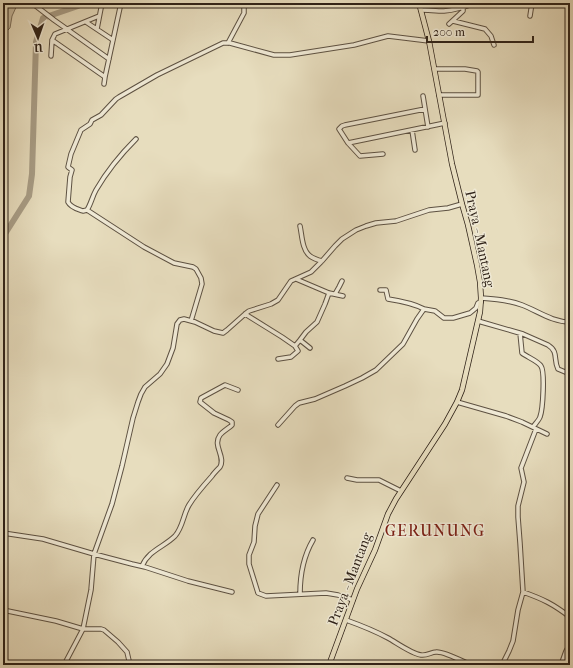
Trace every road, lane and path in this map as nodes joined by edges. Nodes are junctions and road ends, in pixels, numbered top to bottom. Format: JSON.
{"nodes":[{"id":1,"x":32,"y":3,"type":"edge"},
{"id":2,"x":102,"y":3,"type":"edge"},
{"id":3,"x":121,"y":3,"type":"edge"},
{"id":4,"x":244,"y":3,"type":"edge"},
{"id":5,"x":418,"y":3,"type":"edge"},
{"id":6,"x":476,"y":3,"type":"edge"},
{"id":7,"x":532,"y":3,"type":"edge"},
{"id":8,"x":463,"y":8,"type":"junction"},
{"id":9,"x":421,"y":10,"type":"junction"},
{"id":10,"x":99,"y":16,"type":"junction"},
{"id":11,"x":530,"y":16,"type":"dead end"},
{"id":12,"x":453,"y":21,"type":"junction"},
{"id":13,"x":86,"y":22,"type":"junction"},
{"id":14,"x":449,"y":24,"type":"dead end"},
{"id":15,"x":68,"y":29,"type":"junction"},
{"id":16,"x":96,"y":29,"type":"junction"},
{"id":17,"x":52,"y":40,"type":"junction"},
{"id":18,"x":113,"y":40,"type":"junction"},
{"id":19,"x":429,"y":41,"type":"junction"},
{"id":20,"x":228,"y":43,"type":"junction"},
{"id":21,"x":494,"y":45,"type":"dead end"},
{"id":22,"x":51,"y":56,"type":"dead end"},
{"id":23,"x":109,"y":59,"type":"junction"},
{"id":24,"x":435,"y":69,"type":"junction"},
{"id":25,"x":105,"y":77,"type":"junction"},
{"id":26,"x":104,"y":84,"type":"dead end"},
{"id":27,"x":423,"y":96,"type":"dead end"},
{"id":28,"x":439,"y":96,"type":"junction"},
{"id":29,"x":425,"y":109,"type":"junction"},
{"id":30,"x":445,"y":123,"type":"junction"},
{"id":31,"x":428,"y":127,"type":"junction"},
{"id":32,"x":412,"y":130,"type":"junction"},
{"id":33,"x":136,"y":138,"type":"dead end"},
{"id":34,"x":348,"y":143,"type":"junction"},
{"id":35,"x":415,"y":150,"type":"dead end"},
{"id":36,"x":382,"y":154,"type":"dead end"},
{"id":37,"x":462,"y":204,"type":"junction"},
{"id":38,"x":87,"y":210,"type":"junction"},
{"id":39,"x":300,"y":226,"type":"dead end"},
{"id":40,"x":322,"y":262,"type":"junction"},
{"id":41,"x":296,"y":279,"type":"junction"},
{"id":42,"x":342,"y":281,"type":"dead end"},
{"id":43,"x":380,"y":290,"type":"dead end"},
{"id":44,"x":329,"y":292,"type":"junction"},
{"id":45,"x":335,"y":294,"type":"junction"},
{"id":46,"x":343,"y":296,"type":"dead end"},
{"id":47,"x":481,"y":300,"type":"junction"},
{"id":48,"x":424,"y":309,"type":"junction"},
{"id":49,"x":245,"y":314,"type":"junction"},
{"id":50,"x":191,"y":321,"type":"junction"},
{"id":51,"x":478,"y":321,"type":"junction"},
{"id":52,"x":570,"y":322,"type":"edge"},
{"id":53,"x":520,"y":334,"type":"junction"},
{"id":54,"x":300,"y":340,"type":"junction"},
{"id":55,"x":295,"y":346,"type":"junction"},
{"id":56,"x":310,"y":348,"type":"dead end"},
{"id":57,"x":278,"y":359,"type":"dead end"},
{"id":58,"x":570,"y":374,"type":"edge"},
{"id":59,"x":238,"y":390,"type":"dead end"},
{"id":60,"x":457,"y":402,"type":"junction"},
{"id":61,"x":278,"y":426,"type":"dead end"},
{"id":62,"x":534,"y":428,"type":"junction"},
{"id":63,"x":547,"y":434,"type":"dead end"},
{"id":64,"x":347,"y":478,"type":"dead end"},
{"id":65,"x":277,"y":485,"type":"dead end"},
{"id":66,"x":401,"y":491,"type":"junction"},
{"id":67,"x":3,"y":533,"type":"edge"},
{"id":68,"x":313,"y":540,"type":"dead end"},
{"id":69,"x":94,"y":554,"type":"junction"},
{"id":70,"x":142,"y":566,"type":"junction"},
{"id":71,"x":232,"y":592,"type":"dead end"},
{"id":72,"x":523,"y":592,"type":"junction"},
{"id":73,"x":300,"y":594,"type":"junction"},
{"id":74,"x":353,"y":600,"type":"junction"},
{"id":75,"x":3,"y":610,"type":"edge"},
{"id":76,"x":569,"y":616,"type":"edge"},
{"id":77,"x":346,"y":620,"type":"junction"},
{"id":78,"x":83,"y":629,"type":"junction"},
{"id":79,"x":570,"y":644,"type":"edge"},
{"id":80,"x":64,"y":665,"type":"edge"},
{"id":81,"x":130,"y":665,"type":"edge"},
{"id":82,"x":329,"y":665,"type":"edge"},
{"id":83,"x":470,"y":665,"type":"edge"},
{"id":84,"x":502,"y":665,"type":"edge"},
{"id":85,"x":561,"y":665,"type":"edge"}],
"edges":[{"from":1,"to":15,"type":"street"},
{"from":2,"to":10,"type":"street"},
{"from":3,"to":18,"type":"street"},
{"from":4,"to":20,"type":"street"},
{"from":5,"to":9,"type":"main road","name":"Praya - Mantang"},
{"from":6,"to":8,"type":"street"},
{"from":7,"to":11,"type":"street"},
{"from":8,"to":9,"type":"street"},
{"from":8,"to":12,"type":"street"},
{"from":9,"to":19,"type":"main road","name":"Praya - Mantang"},
{"from":10,"to":13,"type":"street"},
{"from":10,"to":16,"type":"street"},
{"from":12,"to":14,"type":"street"},
{"from":12,"to":21,"type":"street"},
{"from":13,"to":15,"type":"street"},
{"from":13,"to":16,"type":"street"},
{"from":15,"to":17,"type":"street"},
{"from":15,"to":23,"type":"street"},
{"from":16,"to":18,"type":"street"},
{"from":17,"to":22,"type":"street"},
{"from":17,"to":25,"type":"street"},
{"from":18,"to":23,"type":"street"},
{"from":19,"to":20,"type":"street"},
{"from":19,"to":24,"type":"main road","name":"Praya - Mantang"},
{"from":20,"to":38,"type":"street"},
{"from":23,"to":25,"type":"street"},
{"from":24,"to":28,"type":"main road","name":"Praya - Mantang"},
{"from":24,"to":28,"type":"street"},
{"from":25,"to":26,"type":"street"},
{"from":27,"to":29,"type":"street"},
{"from":28,"to":30,"type":"main road","name":"Praya - Mantang"},
{"from":29,"to":31,"type":"street"},
{"from":29,"to":34,"type":"street"},
{"from":30,"to":31,"type":"street"},
{"from":30,"to":37,"type":"main road","name":"Praya - Mantang"},
{"from":31,"to":32,"type":"street"},
{"from":32,"to":34,"type":"street"},
{"from":32,"to":35,"type":"street"},
{"from":33,"to":38,"type":"street"},
{"from":34,"to":36,"type":"street"},
{"from":37,"to":40,"type":"street"},
{"from":37,"to":47,"type":"main road","name":"Praya - Mantang"},
{"from":38,"to":50,"type":"street"},
{"from":39,"to":40,"type":"street"},
{"from":40,"to":41,"type":"street"},
{"from":41,"to":44,"type":"street"},
{"from":41,"to":49,"type":"street"},
{"from":42,"to":45,"type":"street"},
{"from":43,"to":48,"type":"street"},
{"from":44,"to":45,"type":"street"},
{"from":44,"to":54,"type":"street"},
{"from":45,"to":46,"type":"street"},
{"from":47,"to":48,"type":"street"},
{"from":47,"to":51,"type":"main road","name":"Praya - Mantang"},
{"from":47,"to":52,"type":"street"},
{"from":48,"to":61,"type":"street"},
{"from":49,"to":50,"type":"street"},
{"from":49,"to":55,"type":"street"},
{"from":50,"to":69,"type":"street"},
{"from":51,"to":53,"type":"street"},
{"from":51,"to":60,"type":"main road","name":"Praya - Mantang"},
{"from":53,"to":58,"type":"street"},
{"from":53,"to":62,"type":"street"},
{"from":54,"to":55,"type":"street"},
{"from":54,"to":56,"type":"street"},
{"from":55,"to":57,"type":"street"},
{"from":59,"to":70,"type":"street"},
{"from":60,"to":62,"type":"street"},
{"from":60,"to":66,"type":"main road","name":"Praya - Mantang"},
{"from":62,"to":63,"type":"street"},
{"from":62,"to":72,"type":"street"},
{"from":64,"to":66,"type":"street"},
{"from":65,"to":73,"type":"street"},
{"from":66,"to":74,"type":"main road","name":"Praya - Mantang"},
{"from":67,"to":69,"type":"street"},
{"from":68,"to":73,"type":"street"},
{"from":69,"to":70,"type":"street"},
{"from":69,"to":78,"type":"street"},
{"from":70,"to":71,"type":"street"},
{"from":72,"to":76,"type":"street"},
{"from":72,"to":84,"type":"street"},
{"from":73,"to":74,"type":"street"},
{"from":74,"to":77,"type":"main road","name":"Praya - Mantang"},
{"from":75,"to":78,"type":"street"},
{"from":77,"to":82,"type":"main road","name":"Praya - Mantang"},
{"from":77,"to":83,"type":"street"},
{"from":78,"to":80,"type":"street"},
{"from":78,"to":81,"type":"street"},
{"from":79,"to":85,"type":"street"}]}
